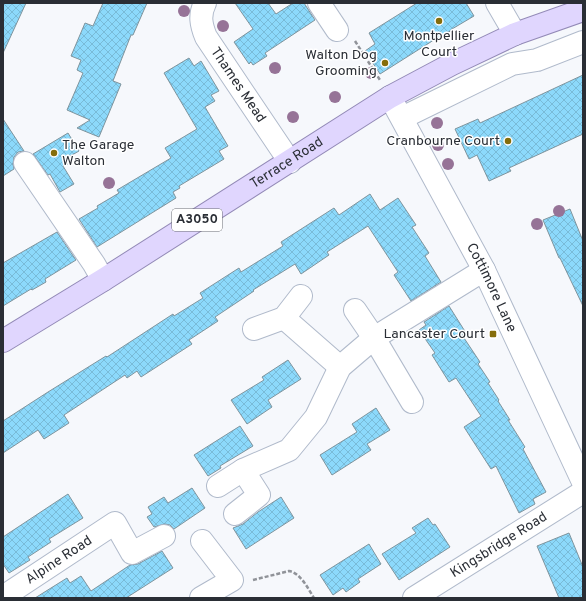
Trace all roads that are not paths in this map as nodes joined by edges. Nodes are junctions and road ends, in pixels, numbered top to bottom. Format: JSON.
{"nodes":[{"id":1,"x":205,"y":3,"type":"edge"},
{"id":2,"x":319,"y":3,"type":"edge"},
{"id":3,"x":497,"y":3,"type":"edge"},
{"id":4,"x":583,"y":10,"type":"edge"},
{"id":5,"x":547,"y":22,"type":"junction"},
{"id":6,"x":337,"y":30,"type":"road end"},
{"id":7,"x":515,"y":34,"type":"junction"},
{"id":8,"x":583,"y":42,"type":"edge"},
{"id":9,"x":560,"y":50,"type":"junction"},
{"id":10,"x":387,"y":91,"type":"junction"},
{"id":11,"x":402,"y":118,"type":"junction"},
{"id":12,"x":290,"y":162,"type":"junction"},
{"id":13,"x":25,"y":163,"type":"dead end"},
{"id":14,"x":484,"y":270,"type":"junction"},
{"id":15,"x":103,"y":280,"type":"junction"},
{"id":16,"x":301,"y":296,"type":"dead end"},
{"id":17,"x":355,"y":310,"type":"dead end"},
{"id":18,"x":284,"y":318,"type":"junction"},
{"id":19,"x":254,"y":329,"type":"dead end"},
{"id":20,"x":374,"y":338,"type":"junction"},
{"id":21,"x":3,"y":341,"type":"edge"},
{"id":22,"x":340,"y":367,"type":"junction"},
{"id":23,"x":412,"y":402,"type":"dead end"},
{"id":24,"x":243,"y":470,"type":"junction"},
{"id":25,"x":583,"y":482,"type":"edge"},
{"id":26,"x":218,"y":486,"type":"dead end"},
{"id":27,"x":583,"y":492,"type":"edge"},
{"id":28,"x":235,"y":514,"type":"dead end"},
{"id":29,"x":164,"y":536,"type":"dead end"},
{"id":30,"x":202,"y":541,"type":"dead end"},
{"id":31,"x":3,"y":596,"type":"edge"},
{"id":32,"x":201,"y":598,"type":"edge"},
{"id":33,"x":414,"y":598,"type":"edge"}],
"edges":[{"from":1,"to":12,"type":"street","name":"Thames Mead"},
{"from":2,"to":6,"type":"street"},
{"from":3,"to":7,"type":"street"},
{"from":4,"to":5,"type":"main road","name":"Terrace Road","number":"A3050"},
{"from":5,"to":7,"type":"main road","name":"Terrace Road","number":"A3050"},
{"from":5,"to":9,"type":"street"},
{"from":7,"to":10,"type":"main road","name":"Terrace Road","number":"A3050"},
{"from":8,"to":9,"type":"street"},
{"from":9,"to":11,"type":"street"},
{"from":10,"to":11,"type":"street","name":"Cottimore Lane"},
{"from":10,"to":12,"type":"main road","name":"Terrace Road","number":"A3050"},
{"from":11,"to":14,"type":"street","name":"Cottimore Lane"},
{"from":12,"to":15,"type":"main road","name":"Terrace Road","number":"A3050"},
{"from":13,"to":15,"type":"street"},
{"from":14,"to":20,"type":"street"},
{"from":14,"to":25,"type":"street","name":"Cottimore Lane"},
{"from":15,"to":21,"type":"main road","name":"Terrace Road","number":"A3050"},
{"from":16,"to":18,"type":"street"},
{"from":17,"to":20,"type":"street"},
{"from":18,"to":19,"type":"street"},
{"from":18,"to":22,"type":"street"},
{"from":20,"to":22,"type":"street"},
{"from":20,"to":23,"type":"street"},
{"from":22,"to":24,"type":"street"},
{"from":24,"to":26,"type":"street"},
{"from":24,"to":28,"type":"street"},
{"from":27,"to":33,"type":"street","name":"Kingsbridge Road"},
{"from":29,"to":31,"type":"street","name":"Alpine Road"},
{"from":30,"to":32,"type":"street"}]}
